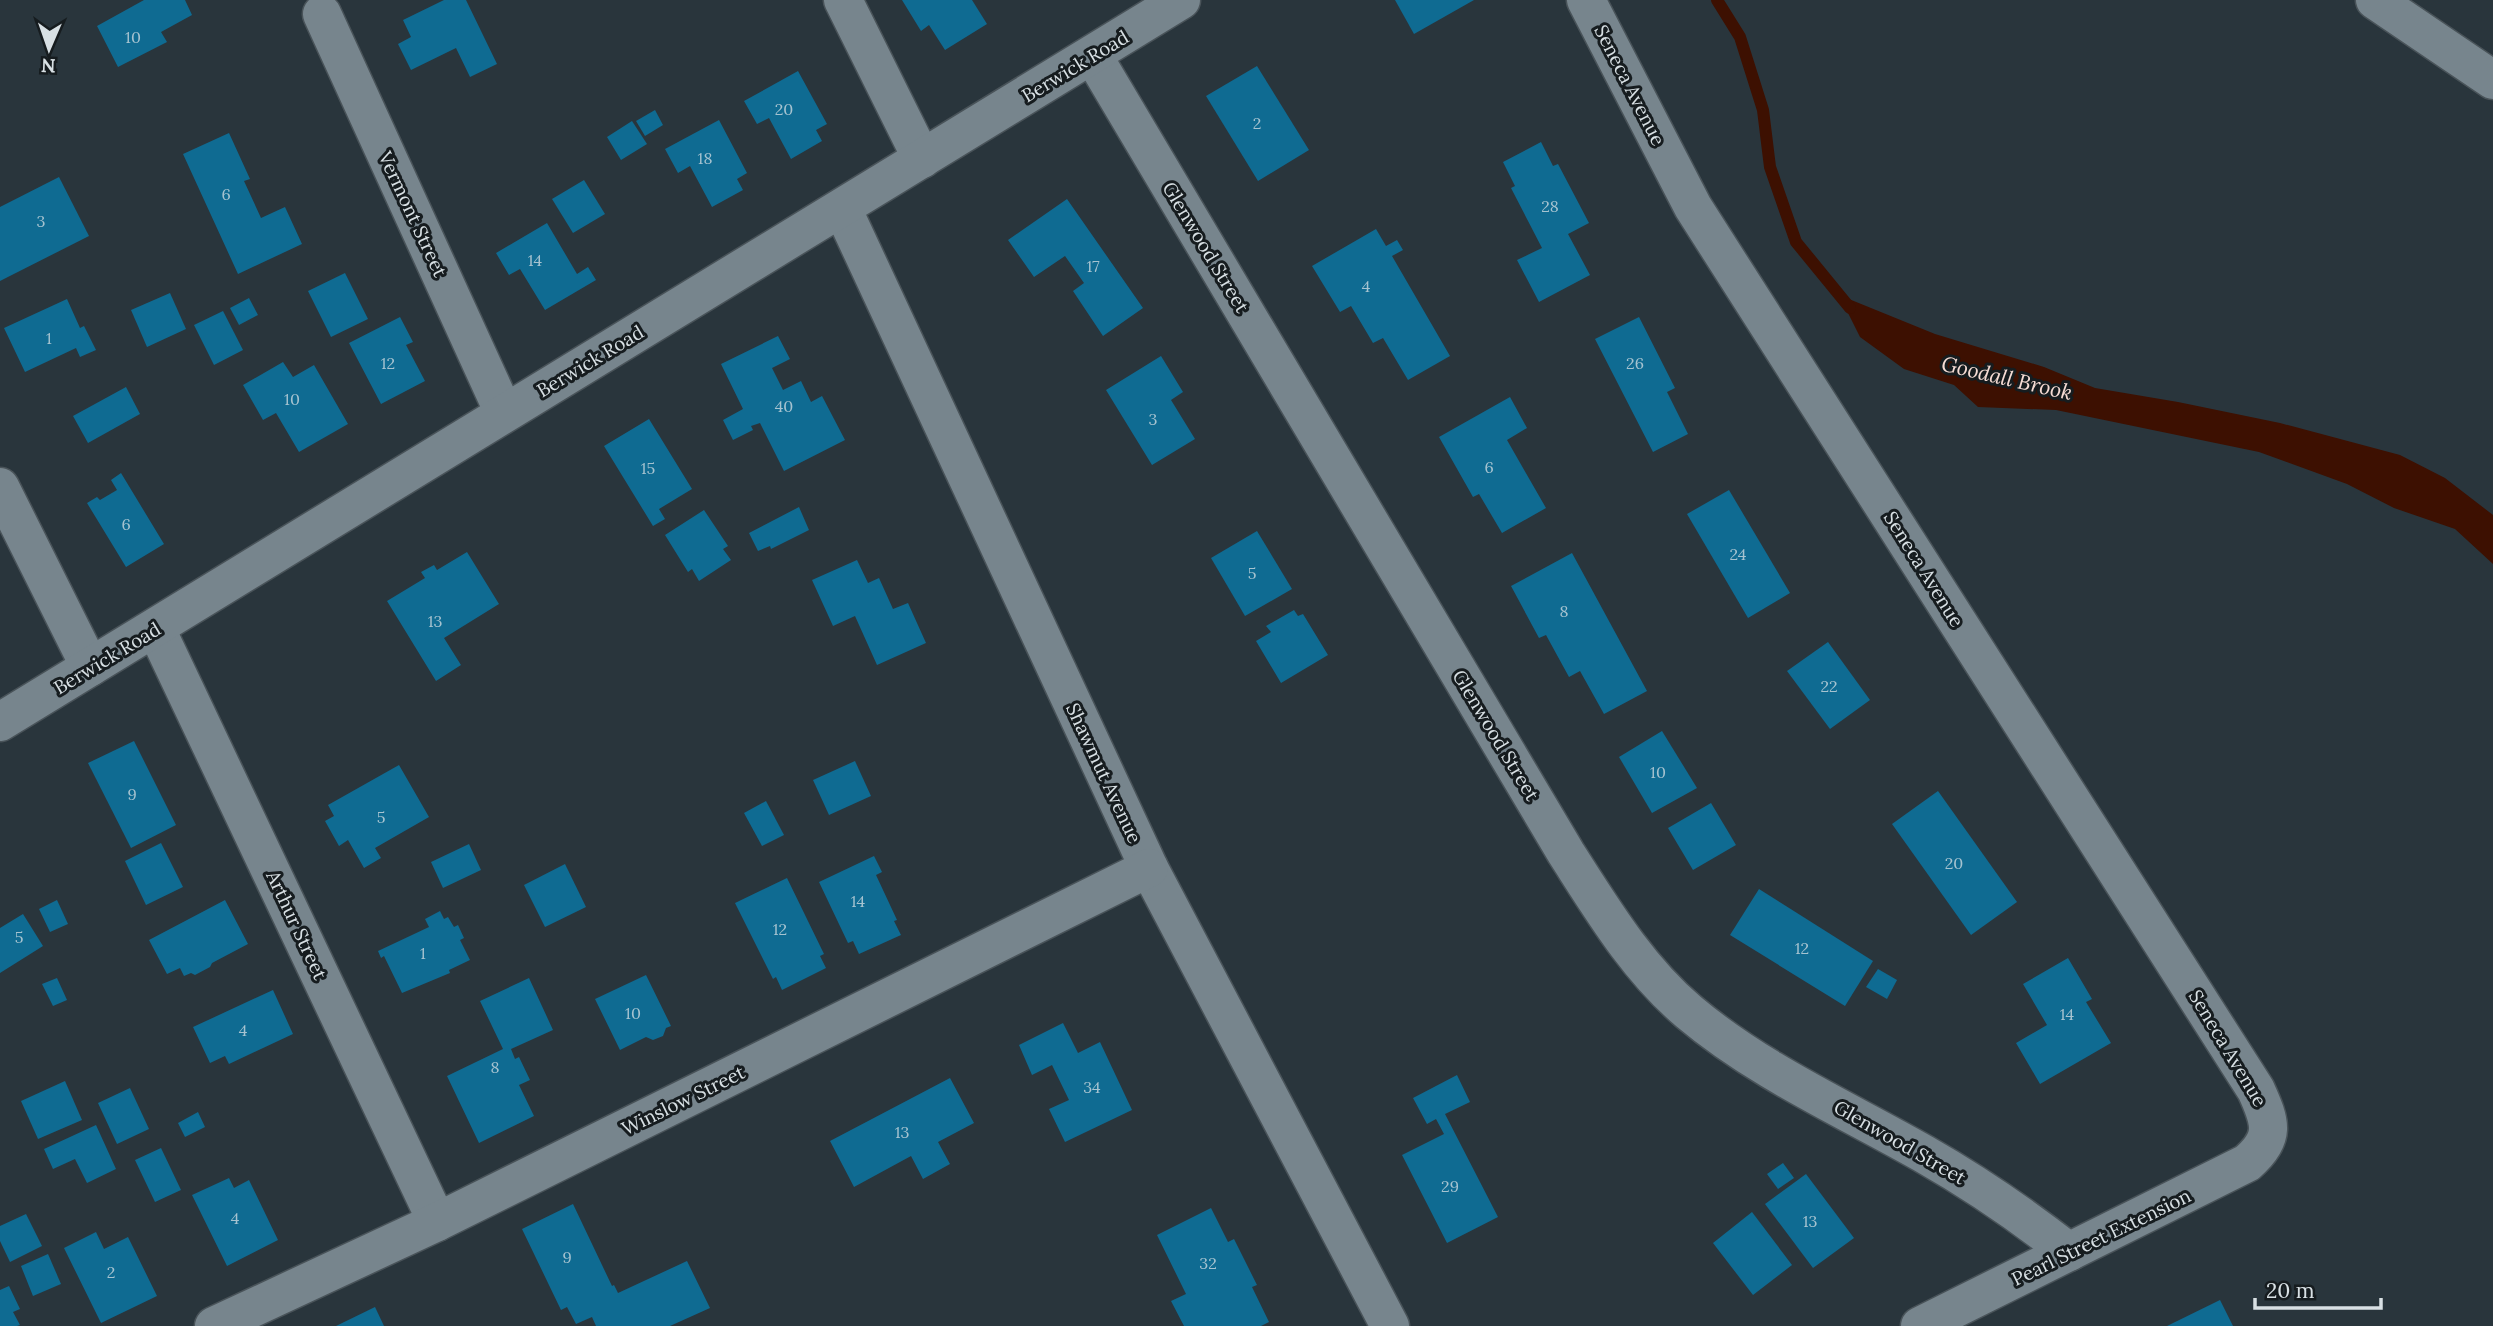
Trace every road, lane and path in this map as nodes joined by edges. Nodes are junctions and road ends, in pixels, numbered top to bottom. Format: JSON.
{"nodes":[{"id":1,"x":843,"y":0,"type":"edge"},
{"id":2,"x":1181,"y":0,"type":"edge"},
{"id":3,"x":1586,"y":0,"type":"edge"},
{"id":4,"x":2375,"y":0,"type":"edge"},
{"id":5,"x":322,"y":14,"type":"dead end"},
{"id":6,"x":1093,"y":56,"type":"junction"},
{"id":7,"x":2493,"y":80,"type":"edge"},
{"id":8,"x":922,"y":159,"type":"junction"},
{"id":9,"x":842,"y":208,"type":"junction"},
{"id":10,"x":504,"y":413,"type":"junction"},
{"id":11,"x":0,"y":487,"type":"edge"},
{"id":12,"x":156,"y":629,"type":"junction"},
{"id":13,"x":90,"y":667,"type":"junction"},
{"id":14,"x":0,"y":722,"type":"edge"},
{"id":15,"x":1149,"y":869,"type":"junction"},
{"id":16,"x":2269,"y":1133,"type":"joint"},
{"id":17,"x":437,"y":1222,"type":"junction"},
{"id":18,"x":2069,"y":1252,"type":"junction"},
{"id":19,"x":214,"y":1326,"type":"edge"},
{"id":20,"x":1390,"y":1326,"type":"edge"},
{"id":21,"x":1920,"y":1326,"type":"edge"}],
"edges":[{"from":1,"to":8,"type":"street"},
{"from":2,"to":6,"type":"street","name":"Berwick Road"},
{"from":3,"to":16,"type":"street","name":"Seneca Avenue"},
{"from":4,"to":7,"type":"street"},
{"from":5,"to":10,"type":"street","name":"Vermont Street"},
{"from":6,"to":8,"type":"street","name":"Berwick Road"},
{"from":6,"to":18,"type":"street","name":"Glenwood Street"},
{"from":8,"to":9,"type":"street","name":"Berwick Road"},
{"from":9,"to":10,"type":"street","name":"Berwick Road"},
{"from":9,"to":15,"type":"street","name":"Shawmut Avenue"},
{"from":10,"to":12,"type":"street","name":"Berwick Road"},
{"from":11,"to":13,"type":"street"},
{"from":12,"to":13,"type":"street","name":"Berwick Road"},
{"from":12,"to":17,"type":"street","name":"Arthur Street"},
{"from":13,"to":14,"type":"street","name":"Berwick Road"},
{"from":15,"to":17,"type":"street","name":"Winslow Street"},
{"from":15,"to":20,"type":"street","name":"Shawmut Avenue"},
{"from":16,"to":18,"type":"street","name":"Pearl Street Extension"},
{"from":17,"to":19,"type":"street","name":"Winslow Street"},
{"from":18,"to":21,"type":"street","name":"Pearl Street Extension"}]}
